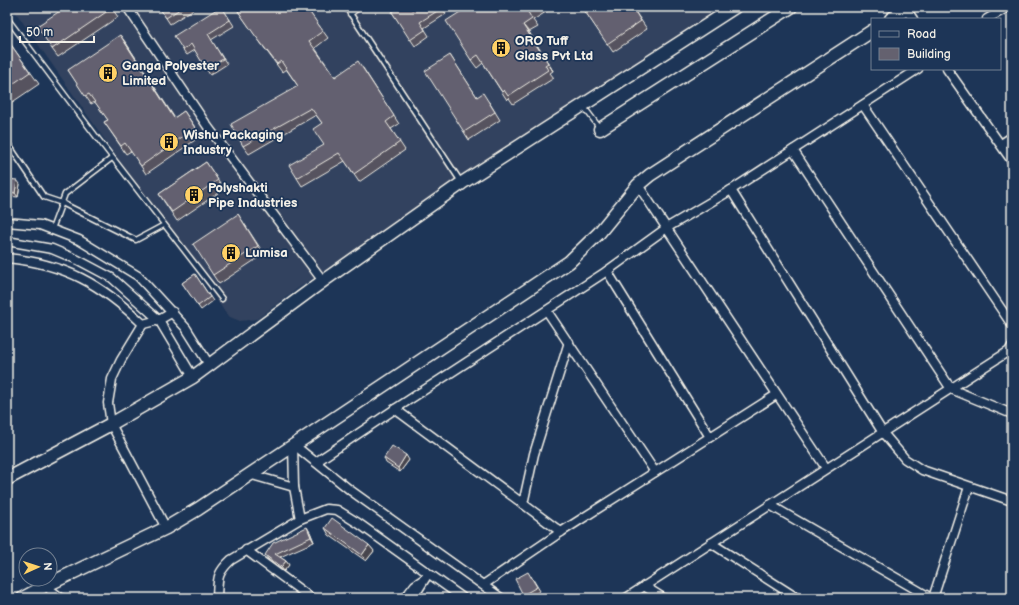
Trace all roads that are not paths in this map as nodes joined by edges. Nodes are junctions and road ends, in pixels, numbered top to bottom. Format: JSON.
{"nodes":[{"id":1,"x":127,"y":7,"type":"edge"},
{"id":2,"x":346,"y":7,"type":"edge"},
{"id":3,"x":360,"y":7,"type":"edge"},
{"id":4,"x":735,"y":7,"type":"edge"},
{"id":5,"x":791,"y":7,"type":"edge"},
{"id":6,"x":1008,"y":7,"type":"edge"},
{"id":7,"x":909,"y":12,"type":"edge"},
{"id":8,"x":350,"y":14,"type":"junction"},
{"id":9,"x":7,"y":18,"type":"edge"},
{"id":10,"x":894,"y":18,"type":"edge"},
{"id":11,"x":989,"y":18,"type":"edge"},
{"id":12,"x":871,"y":32,"type":"edge"},
{"id":13,"x":916,"y":70,"type":"edge"},
{"id":14,"x":948,"y":70,"type":"edge"},
{"id":15,"x":583,"y":105,"type":"junction"},
{"id":16,"x":863,"y":105,"type":"junction"},
{"id":17,"x":600,"y":129,"type":"joint"},
{"id":18,"x":1012,"y":137,"type":"edge"},
{"id":19,"x":7,"y":142,"type":"edge"},
{"id":20,"x":1001,"y":144,"type":"junction"},
{"id":21,"x":793,"y":150,"type":"junction"},
{"id":22,"x":112,"y":158,"type":"junction"},
{"id":23,"x":1012,"y":160,"type":"edge"},
{"id":24,"x":462,"y":183,"type":"junction"},
{"id":25,"x":638,"y":185,"type":"junction"},
{"id":26,"x":731,"y":190,"type":"junction"},
{"id":27,"x":62,"y":203,"type":"junction"},
{"id":28,"x":7,"y":222,"type":"edge"},
{"id":29,"x":164,"y":225,"type":"junction"},
{"id":30,"x":668,"y":227,"type":"junction"},
{"id":31,"x":52,"y":229,"type":"junction"},
{"id":32,"x":7,"y":241,"type":"edge"},
{"id":33,"x":7,"y":258,"type":"edge"},
{"id":34,"x":607,"y":271,"type":"junction"},
{"id":35,"x":323,"y":281,"type":"junction"},
{"id":36,"x":222,"y":299,"type":"dead end"},
{"id":37,"x":547,"y":311,"type":"junction"},
{"id":38,"x":173,"y":312,"type":"junction"},
{"id":39,"x":159,"y":320,"type":"junction"},
{"id":40,"x":143,"y":324,"type":"junction"},
{"id":41,"x":1012,"y":325,"type":"edge"},
{"id":42,"x":569,"y":342,"type":"junction"},
{"id":43,"x":1012,"y":346,"type":"edge"},
{"id":44,"x":210,"y":366,"type":"junction"},
{"id":45,"x":194,"y":377,"type":"junction"},
{"id":46,"x":951,"y":389,"type":"junction"},
{"id":47,"x":776,"y":395,"type":"junction"},
{"id":48,"x":395,"y":409,"type":"junction"},
{"id":49,"x":1012,"y":414,"type":"edge"},
{"id":50,"x":111,"y":424,"type":"junction"},
{"id":51,"x":883,"y":433,"type":"junction"},
{"id":52,"x":710,"y":437,"type":"junction"},
{"id":53,"x":293,"y":444,"type":"junction"},
{"id":54,"x":316,"y":462,"type":"junction"},
{"id":55,"x":826,"y":468,"type":"junction"},
{"id":56,"x":655,"y":472,"type":"junction"},
{"id":57,"x":249,"y":474,"type":"junction"},
{"id":58,"x":7,"y":479,"type":"edge"},
{"id":59,"x":294,"y":487,"type":"junction"},
{"id":60,"x":969,"y":487,"type":"junction"},
{"id":61,"x":1012,"y":501,"type":"edge"},
{"id":62,"x":523,"y":504,"type":"junction"},
{"id":63,"x":770,"y":505,"type":"junction"},
{"id":64,"x":300,"y":519,"type":"junction"},
{"id":65,"x":166,"y":528,"type":"junction"},
{"id":66,"x":561,"y":532,"type":"junction"},
{"id":67,"x":711,"y":543,"type":"junction"},
{"id":68,"x":246,"y":550,"type":"junction"},
{"id":69,"x":426,"y":576,"type":"junction"},
{"id":70,"x":58,"y":580,"type":"edge"},
{"id":71,"x":483,"y":585,"type":"junction"},
{"id":72,"x":644,"y":586,"type":"junction"},
{"id":73,"x":43,"y":587,"type":"edge"},
{"id":74,"x":46,"y":587,"type":"edge"},
{"id":75,"x":26,"y":597,"type":"edge"},
{"id":76,"x":61,"y":598,"type":"edge"},
{"id":77,"x":217,"y":598,"type":"edge"},
{"id":78,"x":312,"y":598,"type":"edge"},
{"id":79,"x":405,"y":598,"type":"edge"},
{"id":80,"x":413,"y":598,"type":"edge"},
{"id":81,"x":463,"y":598,"type":"edge"},
{"id":82,"x":501,"y":598,"type":"edge"},
{"id":83,"x":626,"y":598,"type":"edge"},
{"id":84,"x":662,"y":598,"type":"edge"},
{"id":85,"x":797,"y":598,"type":"edge"},
{"id":86,"x":932,"y":598,"type":"edge"}],
"edges":[{"from":1,"to":35,"type":"street"},
{"from":2,"to":8,"type":"lane"},
{"from":3,"to":8,"type":"lane"},
{"from":4,"to":15,"type":"main road"},
{"from":5,"to":17,"type":"main road"},
{"from":6,"to":11,"type":"street"},
{"from":7,"to":10,"type":"main road"},
{"from":8,"to":24,"type":"lane"},
{"from":9,"to":22,"type":"lane"},
{"from":12,"to":25,"type":"main road"},
{"from":13,"to":16,"type":"street"},
{"from":14,"to":20,"type":"street"},
{"from":15,"to":17,"type":"lane"},
{"from":15,"to":24,"type":"main road"},
{"from":16,"to":21,"type":"street"},
{"from":16,"to":41,"type":"street"},
{"from":18,"to":20,"type":"street"},
{"from":19,"to":27,"type":"lane"},
{"from":20,"to":23,"type":"street"},
{"from":21,"to":26,"type":"street"},
{"from":21,"to":46,"type":"street"},
{"from":22,"to":27,"type":"lane"},
{"from":22,"to":29,"type":"lane"},
{"from":24,"to":35,"type":"main road"},
{"from":25,"to":30,"type":"street"},
{"from":25,"to":53,"type":"main road"},
{"from":26,"to":30,"type":"street"},
{"from":26,"to":51,"type":"street"},
{"from":27,"to":29,"type":"lane"},
{"from":27,"to":31,"type":"lane"},
{"from":28,"to":31,"type":"street"},
{"from":29,"to":36,"type":"lane"},
{"from":30,"to":34,"type":"street"},
{"from":30,"to":47,"type":"street"},
{"from":31,"to":38,"type":"street"},
{"from":32,"to":39,"type":"street"},
{"from":33,"to":40,"type":"street"},
{"from":34,"to":37,"type":"street"},
{"from":34,"to":52,"type":"street"},
{"from":35,"to":44,"type":"main road"},
{"from":37,"to":42,"type":"street"},
{"from":37,"to":48,"type":"street"},
{"from":38,"to":39,"type":"street"},
{"from":38,"to":44,"type":"street"},
{"from":39,"to":40,"type":"street"},
{"from":39,"to":45,"type":"street"},
{"from":40,"to":50,"type":"street"},
{"from":42,"to":56,"type":"street"},
{"from":42,"to":62,"type":"street"},
{"from":43,"to":46,"type":"street"},
{"from":44,"to":45,"type":"main road"},
{"from":45,"to":50,"type":"main road"},
{"from":46,"to":49,"type":"street"},
{"from":46,"to":51,"type":"street"},
{"from":47,"to":52,"type":"street"},
{"from":47,"to":55,"type":"street"},
{"from":48,"to":54,"type":"street"},
{"from":48,"to":62,"type":"street"},
{"from":50,"to":58,"type":"main road"},
{"from":50,"to":65,"type":"street"},
{"from":51,"to":55,"type":"street"},
{"from":51,"to":60,"type":"street"},
{"from":52,"to":56,"type":"street"},
{"from":53,"to":54,"type":"street"},
{"from":53,"to":57,"type":"main road"},
{"from":53,"to":59,"type":"street"},
{"from":54,"to":71,"type":"street"},
{"from":55,"to":63,"type":"street"},
{"from":56,"to":66,"type":"street"},
{"from":57,"to":59,"type":"street"},
{"from":57,"to":65,"type":"main road"},
{"from":59,"to":64,"type":"street"},
{"from":60,"to":61,"type":"street"},
{"from":60,"to":86,"type":"street"},
{"from":62,"to":66,"type":"street"},
{"from":63,"to":67,"type":"street"},
{"from":63,"to":86,"type":"street"},
{"from":64,"to":68,"type":"street"},
{"from":64,"to":69,"type":"street"},
{"from":65,"to":70,"type":"main road"},
{"from":66,"to":71,"type":"street"},
{"from":67,"to":72,"type":"street"},
{"from":67,"to":85,"type":"street"},
{"from":68,"to":77,"type":"street"},
{"from":68,"to":78,"type":"street"},
{"from":69,"to":79,"type":"street"},
{"from":69,"to":80,"type":"street"},
{"from":69,"to":81,"type":"street"},
{"from":71,"to":82,"type":"street"},
{"from":72,"to":83,"type":"street"},
{"from":72,"to":84,"type":"street"},
{"from":73,"to":75,"type":"main road"},
{"from":74,"to":76,"type":"street"}]}
